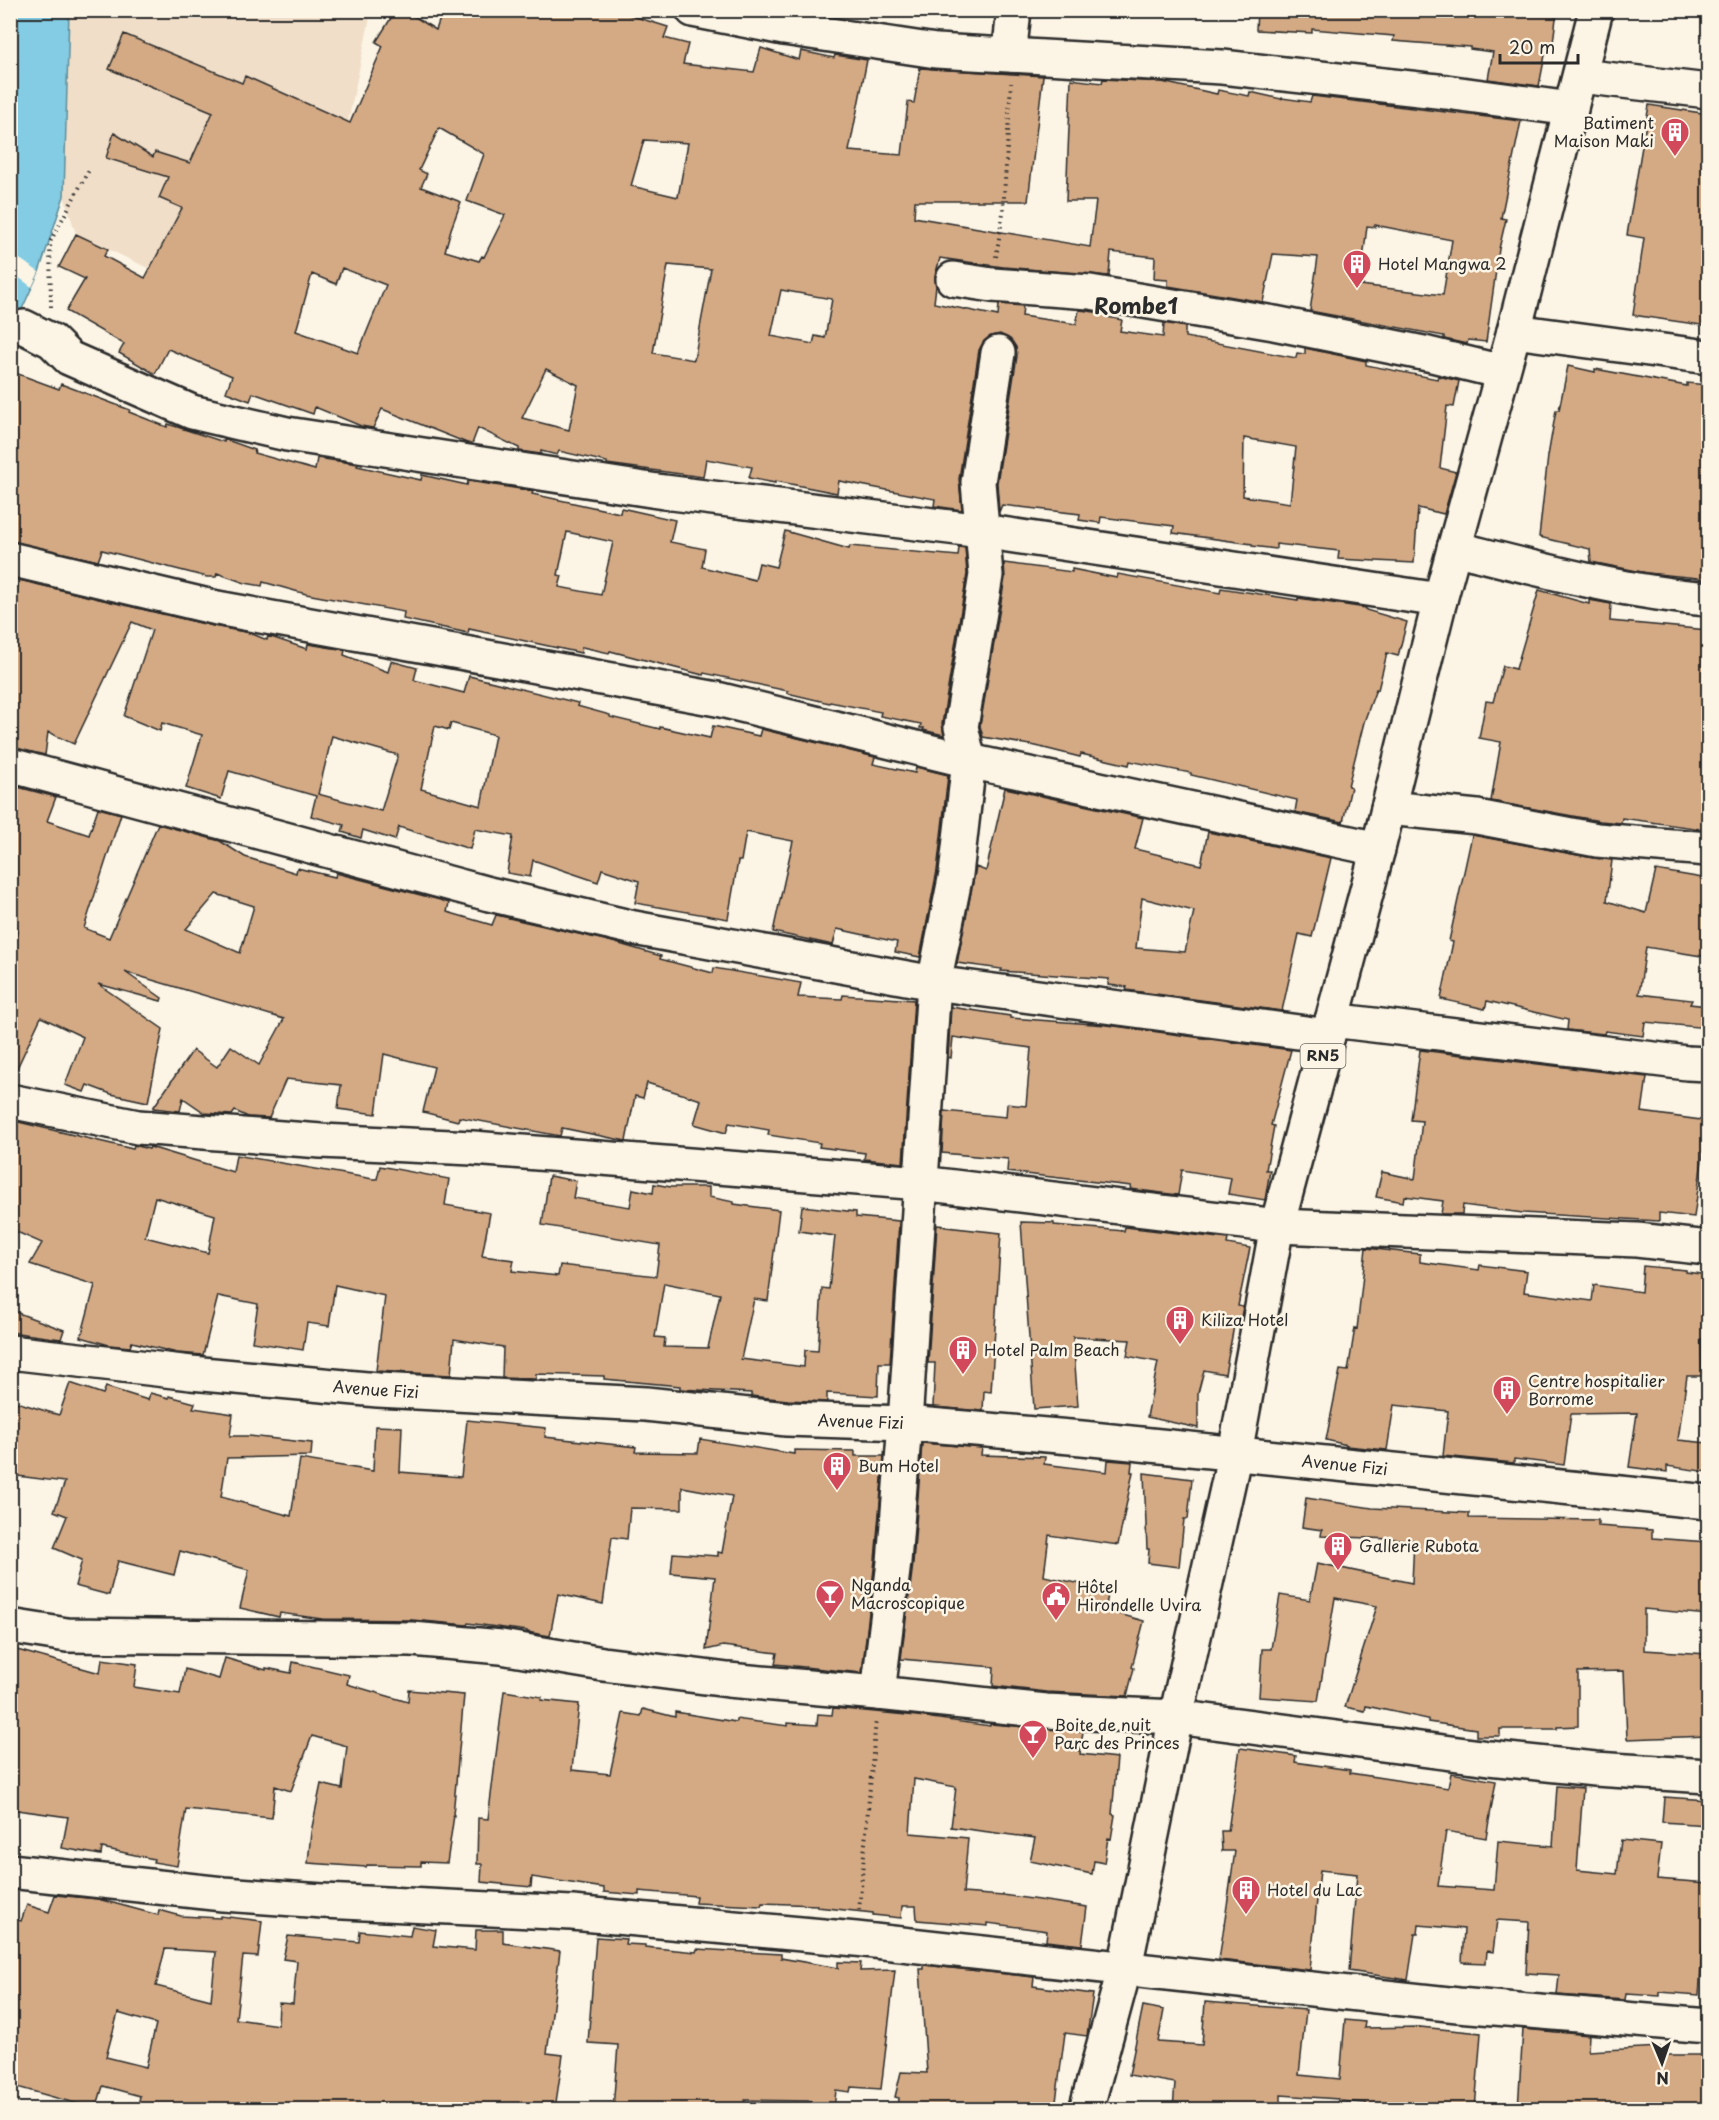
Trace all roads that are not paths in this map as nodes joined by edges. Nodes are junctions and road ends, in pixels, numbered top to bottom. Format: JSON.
{"nodes":[{"id":1,"x":693,"y":10,"type":"edge"},
{"id":2,"x":1014,"y":10,"type":"edge"},
{"id":3,"x":1596,"y":10,"type":"edge"},
{"id":4,"x":1013,"y":55,"type":"junction"},
{"id":5,"x":1580,"y":76,"type":"junction"},
{"id":6,"x":1708,"y":91,"type":"edge"},
{"id":7,"x":1571,"y":109,"type":"junction"},
{"id":8,"x":953,"y":279,"type":"dead end"},
{"id":9,"x":1514,"y":331,"type":"junction"},
{"id":10,"x":38,"y":334,"type":"road end"},
{"id":11,"x":998,"y":353,"type":"dead end"},
{"id":12,"x":1708,"y":357,"type":"edge"},
{"id":13,"x":1502,"y":372,"type":"junction"},
{"id":14,"x":982,"y":531,"type":"junction"},
{"id":15,"x":1454,"y":548,"type":"junction"},
{"id":16,"x":10,"y":559,"type":"edge"},
{"id":17,"x":1708,"y":599,"type":"edge"},
{"id":18,"x":1440,"y":600,"type":"junction"},
{"id":19,"x":969,"y":761,"type":"junction"},
{"id":20,"x":10,"y":765,"type":"edge"},
{"id":21,"x":1388,"y":808,"type":"junction"},
{"id":22,"x":1378,"y":849,"type":"junction"},
{"id":23,"x":1708,"y":849,"type":"edge"},
{"id":24,"x":934,"y":983,"type":"junction"},
{"id":25,"x":1330,"y":1028,"type":"junction"},
{"id":26,"x":1708,"y":1064,"type":"edge"},
{"id":27,"x":10,"y":1101,"type":"edge"},
{"id":28,"x":921,"y":1183,"type":"junction"},
{"id":29,"x":1277,"y":1226,"type":"junction"},
{"id":30,"x":1708,"y":1248,"type":"edge"},
{"id":31,"x":10,"y":1353,"type":"edge"},
{"id":32,"x":905,"y":1423,"type":"junction"},
{"id":33,"x":1235,"y":1453,"type":"junction"},
{"id":34,"x":1708,"y":1502,"type":"edge"},
{"id":35,"x":10,"y":1626,"type":"edge"},
{"id":36,"x":878,"y":1693,"type":"junction"},
{"id":37,"x":1176,"y":1717,"type":"junction"},
{"id":38,"x":1708,"y":1776,"type":"edge"},
{"id":39,"x":10,"y":1871,"type":"edge"},
{"id":40,"x":1125,"y":1967,"type":"junction"},
{"id":41,"x":1708,"y":2026,"type":"edge"},
{"id":42,"x":1086,"y":2109,"type":"edge"}],
"edges":[{"from":1,"to":4,"type":"main road"},
{"from":2,"to":4,"type":"main road"},
{"from":3,"to":5,"type":"main road","number":"RN5"},
{"from":4,"to":7,"type":"main road"},
{"from":5,"to":6,"type":"main road"},
{"from":5,"to":7,"type":"main road","number":"RN5"},
{"from":7,"to":9,"type":"main road","number":"RN5"},
{"from":8,"to":13,"type":"main road"},
{"from":9,"to":12,"type":"main road"},
{"from":9,"to":13,"type":"main road","number":"RN5"},
{"from":10,"to":14,"type":"main road"},
{"from":11,"to":14,"type":"main road"},
{"from":13,"to":15,"type":"main road","number":"RN5"},
{"from":14,"to":18,"type":"main road"},
{"from":14,"to":19,"type":"main road"},
{"from":15,"to":17,"type":"main road"},
{"from":15,"to":18,"type":"main road","number":"RN5"},
{"from":16,"to":19,"type":"main road"},
{"from":18,"to":21,"type":"main road","number":"RN5"},
{"from":19,"to":22,"type":"main road"},
{"from":19,"to":24,"type":"main road"},
{"from":20,"to":24,"type":"main road"},
{"from":21,"to":22,"type":"main road","number":"RN5"},
{"from":21,"to":23,"type":"main road"},
{"from":22,"to":25,"type":"main road","number":"RN5"},
{"from":24,"to":25,"type":"main road"},
{"from":24,"to":28,"type":"main road"},
{"from":25,"to":26,"type":"main road"},
{"from":25,"to":29,"type":"main road","number":"RN5"},
{"from":27,"to":28,"type":"main road"},
{"from":28,"to":29,"type":"main road"},
{"from":28,"to":32,"type":"main road"},
{"from":29,"to":30,"type":"main road"},
{"from":29,"to":33,"type":"main road","number":"RN5"},
{"from":31,"to":32,"type":"main road","name":"Avenue Fizi"},
{"from":32,"to":33,"type":"main road","name":"Avenue Fizi"},
{"from":32,"to":36,"type":"main road"},
{"from":33,"to":34,"type":"main road","name":"Avenue Fizi"},
{"from":33,"to":37,"type":"main road","number":"RN5"},
{"from":35,"to":36,"type":"main road"},
{"from":36,"to":37,"type":"main road"},
{"from":37,"to":38,"type":"main road"},
{"from":37,"to":40,"type":"main road","number":"RN5"},
{"from":39,"to":40,"type":"main road"},
{"from":40,"to":41,"type":"main road"},
{"from":40,"to":42,"type":"main road","number":"RN5"}]}
